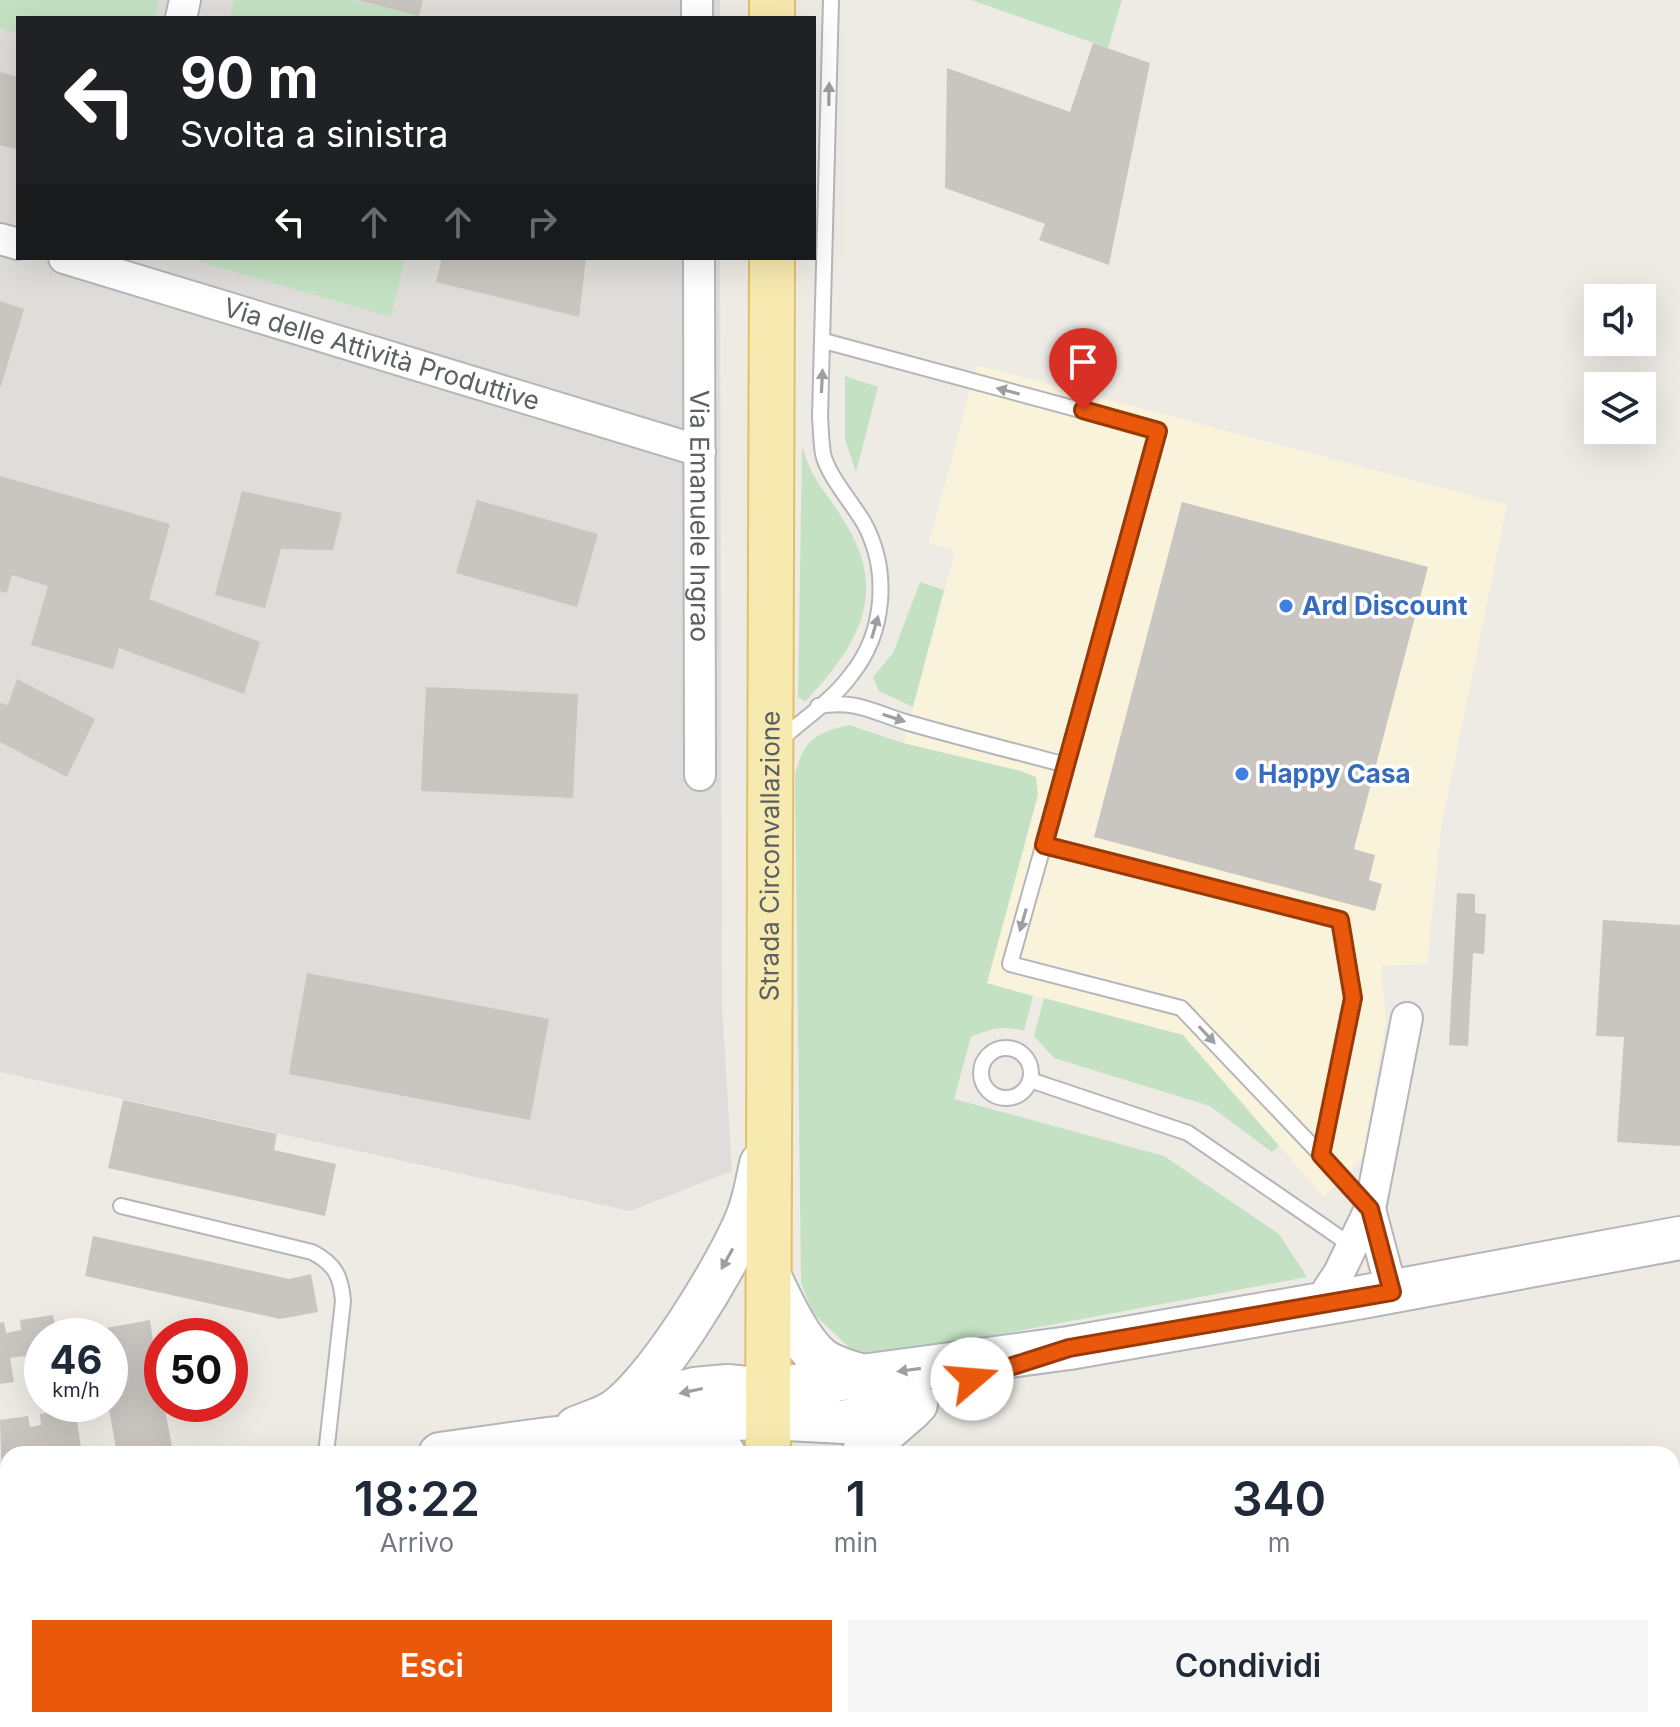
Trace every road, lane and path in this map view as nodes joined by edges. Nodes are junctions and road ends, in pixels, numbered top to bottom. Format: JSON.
{"nodes":[{"id":1,"x":831,"y":0,"type":"edge"},
{"id":2,"x":78,"y":260,"type":"edge"},
{"id":3,"x":699,"y":260,"type":"edge"},
{"id":4,"x":772,"y":260,"type":"edge"},
{"id":5,"x":120,"y":266,"type":"edge"},
{"id":6,"x":824,"y":341,"type":"junction"},
{"id":7,"x":700,"y":451,"type":"junction"},
{"id":8,"x":818,"y":706,"type":"junction"},
{"id":9,"x":772,"y":747,"type":"junction"},
{"id":10,"x":1066,"y":765,"type":"junction"},
{"id":11,"x":700,"y":775,"type":"dead end"},
{"id":12,"x":1044,"y":845,"type":"junction"},
{"id":13,"x":1407,"y":1018,"type":"dead end"},
{"id":14,"x":1030,"y":1080,"type":"dead end"},
{"id":15,"x":769,"y":1132,"type":"junction"},
{"id":16,"x":1321,"y":1155,"type":"junction"},
{"id":17,"x":121,"y":1206,"type":"dead end"},
{"id":18,"x":1370,"y":1209,"type":"junction"},
{"id":19,"x":1680,"y":1238,"type":"edge"},
{"id":20,"x":1352,"y":1246,"type":"junction"},
{"id":21,"x":768,"y":1273,"type":"junction"},
{"id":22,"x":1392,"y":1292,"type":"junction"},
{"id":23,"x":1318,"y":1305,"type":"junction"},
{"id":24,"x":1069,"y":1348,"type":"junction"},
{"id":25,"x":862,"y":1376,"type":"junction"},
{"id":26,"x":916,"y":1404,"type":"junction"},
{"id":27,"x":612,"y":1413,"type":"junction"},
{"id":28,"x":768,"y":1421,"type":"edge"},
{"id":29,"x":655,"y":1429,"type":"junction"},
{"id":30,"x":548,"y":1439,"type":"junction"},
{"id":31,"x":327,"y":1446,"type":"edge"},
{"id":32,"x":498,"y":1446,"type":"edge"},
{"id":33,"x":709,"y":1446,"type":"edge"},
{"id":34,"x":870,"y":1446,"type":"edge"}],
"edges":[{"from":6,"to":1,"type":"lane","one_way":true},
{"from":2,"to":5,"type":"street","name":"Via delle Attività Produttive"},
{"from":3,"to":7,"type":"street","name":"Via Emanuele Ingrao"},
{"from":4,"to":9,"type":"main road","name":"Strada Circonvallazione"},
{"from":5,"to":7,"type":"street","name":"Via delle Attività Produttive"},
{"from":8,"to":6,"type":"lane","one_way":true},
{"from":10,"to":6,"type":"lane","one_way":true},
{"from":7,"to":11,"type":"street","name":"Via Emanuele Ingrao"},
{"from":8,"to":9,"type":"lane"},
{"from":8,"to":10,"type":"lane","one_way":true},
{"from":9,"to":15,"type":"main road","name":"Strada Circonvallazione"},
{"from":10,"to":12,"type":"lane"},
{"from":12,"to":16,"type":"lane","one_way":true},
{"from":12,"to":16,"type":"lane"},
{"from":13,"to":18,"type":"street"},
{"from":14,"to":20,"type":"lane"},
{"from":15,"to":21,"type":"main road","name":"Strada Circonvallazione"},
{"from":15,"to":27,"type":"main road","one_way":true},
{"from":16,"to":18,"type":"lane"},
{"from":17,"to":31,"type":"lane"},
{"from":18,"to":20,"type":"street"},
{"from":18,"to":22,"type":"street"},
{"from":19,"to":22,"type":"main road"},
{"from":20,"to":23,"type":"street"},
{"from":21,"to":25,"type":"main road"},
{"from":21,"to":28,"type":"main road","name":"Strada Circonvallazione"},
{"from":22,"to":23,"type":"main road"},
{"from":23,"to":24,"type":"main road"},
{"from":24,"to":25,"type":"main road","one_way":true},
{"from":24,"to":26,"type":"main road"},
{"from":25,"to":28,"type":"main road"},
{"from":26,"to":28,"type":"main road"},
{"from":26,"to":34,"type":"main road"},
{"from":28,"to":27,"type":"main road","one_way":true},
{"from":27,"to":30,"type":"main road"},
{"from":28,"to":29,"type":"main road"},
{"from":29,"to":30,"type":"main road"},
{"from":29,"to":33,"type":"main road"},
{"from":30,"to":32,"type":"main road"}]}
